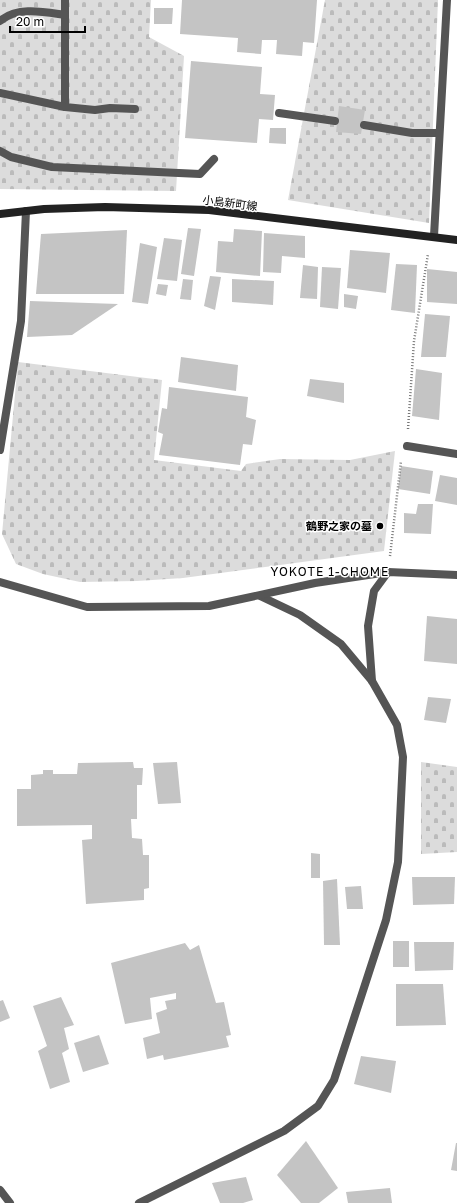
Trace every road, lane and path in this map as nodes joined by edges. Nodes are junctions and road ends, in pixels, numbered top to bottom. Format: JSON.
{"nodes":[{"id":1,"x":65,"y":0,"type":"edge"},
{"id":2,"x":447,"y":0,"type":"edge"},
{"id":3,"x":65,"y":15,"type":"junction"},
{"id":4,"x":0,"y":21,"type":"edge"},
{"id":5,"x":0,"y":93,"type":"edge"},
{"id":6,"x":65,"y":107,"type":"junction"},
{"id":7,"x":135,"y":109,"type":"dead end"},
{"id":8,"x":279,"y":114,"type":"dead end"},
{"id":9,"x":335,"y":121,"type":"dead end"},
{"id":10,"x":364,"y":125,"type":"dead end"},
{"id":11,"x":439,"y":132,"type":"junction"},
{"id":12,"x":0,"y":151,"type":"edge"},
{"id":13,"x":214,"y":159,"type":"dead end"},
{"id":14,"x":26,"y":211,"type":"junction"},
{"id":15,"x":0,"y":214,"type":"edge"},
{"id":16,"x":434,"y":236,"type":"junction"},
{"id":17,"x":457,"y":240,"type":"edge"},
{"id":18,"x":407,"y":446,"type":"junction"},
{"id":19,"x":0,"y":450,"type":"edge"},
{"id":20,"x":457,"y":454,"type":"edge"},
{"id":21,"x":388,"y":572,"type":"junction"},
{"id":22,"x":457,"y":575,"type":"edge"},
{"id":23,"x":0,"y":582,"type":"edge"},
{"id":24,"x":260,"y":596,"type":"junction"},
{"id":25,"x":372,"y":681,"type":"junction"},
{"id":26,"x":0,"y":1190,"type":"edge"},
{"id":27,"x":10,"y":1203,"type":"edge"},
{"id":28,"x":140,"y":1203,"type":"edge"}],
"edges":[{"from":1,"to":3,"type":"street"},
{"from":2,"to":11,"type":"street"},
{"from":3,"to":4,"type":"street"},
{"from":3,"to":6,"type":"street"},
{"from":5,"to":6,"type":"street"},
{"from":6,"to":7,"type":"street"},
{"from":8,"to":9,"type":"street"},
{"from":10,"to":11,"type":"street"},
{"from":11,"to":16,"type":"street"},
{"from":12,"to":13,"type":"street"},
{"from":14,"to":15,"type":"main road","name":"小島新町線"},
{"from":14,"to":16,"type":"main road","name":"小島新町線"},
{"from":14,"to":19,"type":"street"},
{"from":16,"to":17,"type":"main road","name":"小島新町線"},
{"from":16,"to":18,"type":"path"},
{"from":18,"to":20,"type":"street"},
{"from":18,"to":21,"type":"path"},
{"from":21,"to":22,"type":"street"},
{"from":21,"to":24,"type":"street"},
{"from":21,"to":25,"type":"street"},
{"from":23,"to":24,"type":"street"},
{"from":24,"to":25,"type":"street"},
{"from":25,"to":28,"type":"street"},
{"from":26,"to":27,"type":"street"}]}
